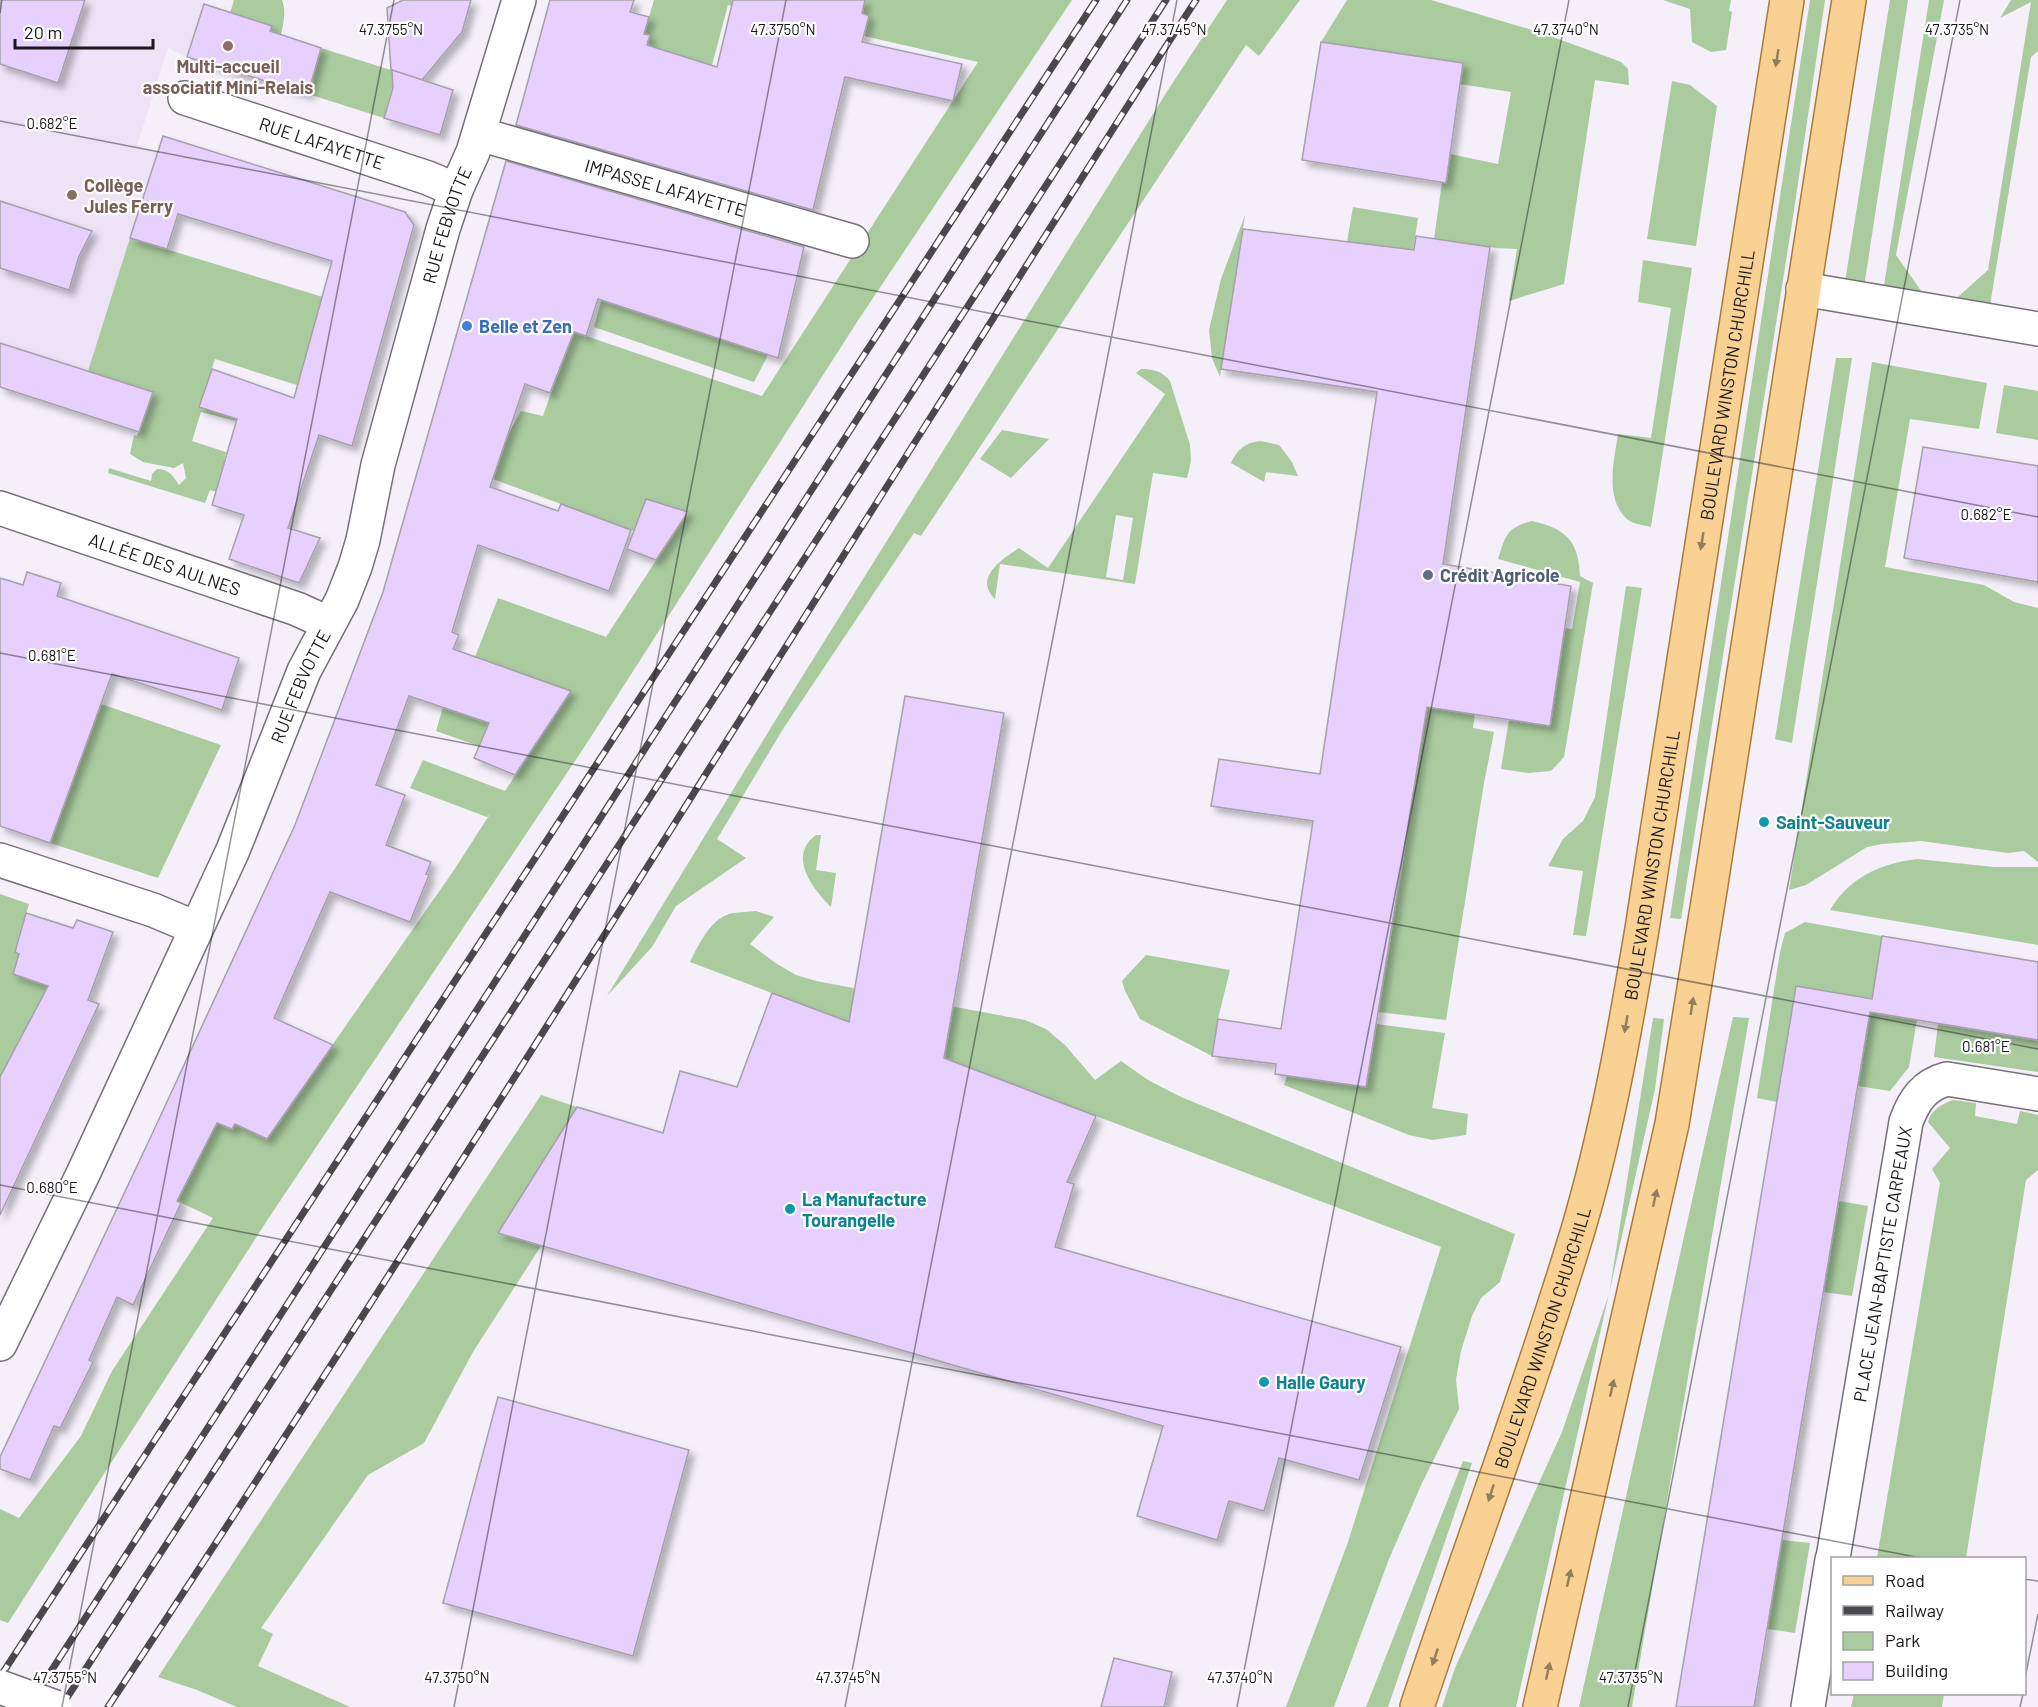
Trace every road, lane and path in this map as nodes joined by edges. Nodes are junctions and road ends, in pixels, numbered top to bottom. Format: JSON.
{"nodes":[{"id":1,"x":519,"y":0,"type":"edge"},
{"id":2,"x":1787,"y":0,"type":"edge"},
{"id":3,"x":1849,"y":0,"type":"edge"},
{"id":4,"x":185,"y":98,"type":"dead end"},
{"id":5,"x":479,"y":134,"type":"junction"},
{"id":6,"x":456,"y":190,"type":"junction"},
{"id":7,"x":852,"y":241,"type":"dead end"},
{"id":8,"x":1803,"y":289,"type":"junction"},
{"id":9,"x":2038,"y":329,"type":"edge"},
{"id":10,"x":0,"y":508,"type":"edge"},
{"id":11,"x":328,"y":623,"type":"junction"},
{"id":12,"x":0,"y":860,"type":"edge"},
{"id":13,"x":196,"y":928,"type":"junction"},
{"id":14,"x":2038,"y":1094,"type":"edge"},
{"id":15,"x":0,"y":1344,"type":"edge"},
{"id":16,"x":1833,"y":1557,"type":"edge"},
{"id":17,"x":1831,"y":1571,"type":"edge"},
{"id":18,"x":0,"y":1687,"type":"edge"},
{"id":19,"x":55,"y":1707,"type":"edge"},
{"id":20,"x":1417,"y":1707,"type":"edge"},
{"id":21,"x":1540,"y":1707,"type":"edge"},
{"id":22,"x":1808,"y":1707,"type":"edge"}],
"edges":[{"from":1,"to":5,"type":"street","name":"RUE FEBVOTTE"},
{"from":2,"to":20,"type":"main road","name":"BOULEVARD WINSTON CHURCHILL","one_way":true},
{"from":3,"to":8,"type":"main road"},
{"from":4,"to":6,"type":"street","name":"RUE LAFAYETTE"},
{"from":5,"to":6,"type":"street","name":"RUE FEBVOTTE"},
{"from":5,"to":7,"type":"street","name":"IMPASSE LAFAYETTE"},
{"from":6,"to":11,"type":"street","name":"RUE FEBVOTTE"},
{"from":8,"to":9,"type":"street"},
{"from":21,"to":8,"type":"main road","one_way":true},
{"from":10,"to":11,"type":"street","name":"ALLÉE DES AULNES"},
{"from":11,"to":13,"type":"street","name":"RUE FEBVOTTE"},
{"from":12,"to":13,"type":"street"},
{"from":13,"to":15,"type":"street","name":"RUE FEBVOTTE"},
{"from":14,"to":16,"type":"street","name":"PLACE JEAN-BAPTISTE CARPEAUX"},
{"from":17,"to":22,"type":"street","name":"PLACE JEAN-BAPTISTE CARPEAUX"},
{"from":18,"to":19,"type":"street","bridge":true}]}
